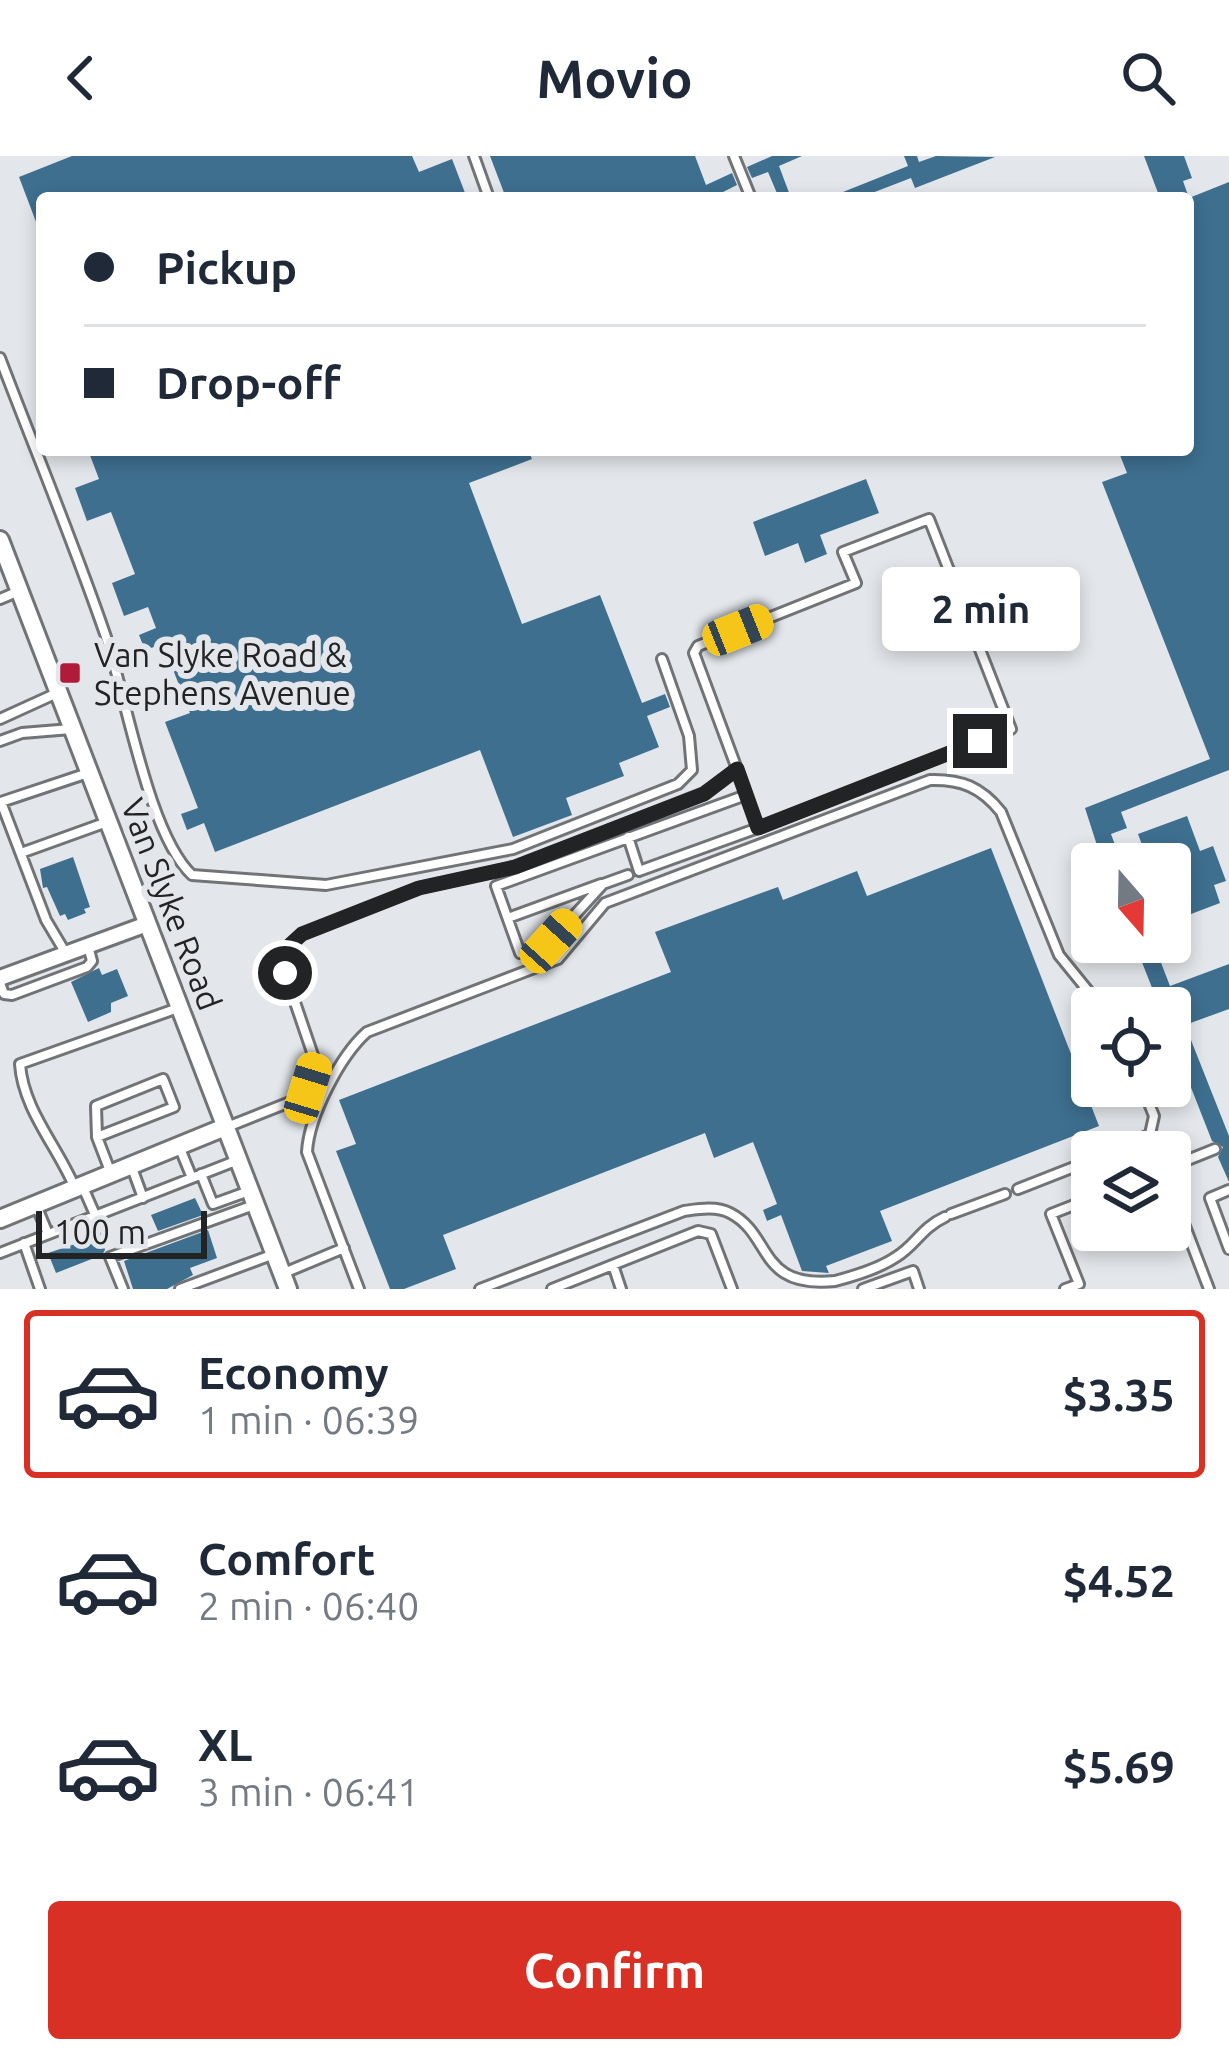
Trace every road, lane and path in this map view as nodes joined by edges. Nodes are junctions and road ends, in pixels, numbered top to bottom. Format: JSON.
{"nodes":[{"id":1,"x":474,"y":156,"type":"edge"},
{"id":2,"x":734,"y":156,"type":"edge"},
{"id":3,"x":487,"y":192,"type":"edge"},
{"id":4,"x":749,"y":192,"type":"edge"},
{"id":5,"x":0,"y":358,"type":"edge"},
{"id":6,"x":36,"y":453,"type":"edge"},
{"id":7,"x":37,"y":456,"type":"edge"},
{"id":8,"x":0,"y":540,"type":"edge"},
{"id":9,"x":11,"y":583,"type":"edge"},
{"id":10,"x":0,"y":599,"type":"edge"},
{"id":11,"x":662,"y":659,"type":"dead end"},
{"id":12,"x":59,"y":692,"type":"junction"},
{"id":13,"x":1,"y":716,"type":"edge"},
{"id":14,"x":73,"y":728,"type":"junction"},
{"id":15,"x":0,"y":741,"type":"edge"},
{"id":16,"x":737,"y":769,"type":"junction"},
{"id":17,"x":89,"y":773,"type":"junction"},
{"id":18,"x":746,"y":795,"type":"junction"},
{"id":19,"x":108,"y":821,"type":"junction"},
{"id":20,"x":758,"y":828,"type":"junction"},
{"id":21,"x":628,"y":837,"type":"junction"},
{"id":22,"x":21,"y":853,"type":"junction"},
{"id":23,"x":628,"y":875,"type":"dead end"},
{"id":24,"x":602,"y":884,"type":"junction"},
{"id":25,"x":508,"y":918,"type":"junction"},
{"id":26,"x":147,"y":924,"type":"junction"},
{"id":27,"x":88,"y":946,"type":"junction"},
{"id":28,"x":66,"y":954,"type":"junction"},
{"id":29,"x":0,"y":980,"type":"edge"},
{"id":30,"x":1085,"y":987,"type":"edge"},
{"id":31,"x":180,"y":1007,"type":"junction"},
{"id":32,"x":225,"y":1127,"type":"junction"},
{"id":33,"x":97,"y":1137,"type":"junction"},
{"id":34,"x":179,"y":1145,"type":"junction"},
{"id":35,"x":1215,"y":1149,"type":"dead end"},
{"id":36,"x":1191,"y":1159,"type":"edge"},
{"id":37,"x":238,"y":1160,"type":"junction"},
{"id":38,"x":130,"y":1164,"type":"junction"},
{"id":39,"x":1071,"y":1168,"type":"edge"},
{"id":40,"x":110,"y":1172,"type":"junction"},
{"id":41,"x":197,"y":1176,"type":"junction"},
{"id":42,"x":78,"y":1185,"type":"junction"},
{"id":43,"x":1018,"y":1189,"type":"dead end"},
{"id":44,"x":1229,"y":1190,"type":"edge"},
{"id":45,"x":1005,"y":1194,"type":"dead end"},
{"id":46,"x":253,"y":1197,"type":"junction"},
{"id":47,"x":143,"y":1198,"type":"junction"},
{"id":48,"x":36,"y":1204,"type":"junction"},
{"id":49,"x":1071,"y":1206,"type":"edge"},
{"id":50,"x":95,"y":1217,"type":"junction"},
{"id":51,"x":0,"y":1219,"type":"edge"},
{"id":52,"x":48,"y":1234,"type":"junction"},
{"id":53,"x":1191,"y":1242,"type":"edge"},
{"id":54,"x":24,"y":1243,"type":"junction"},
{"id":55,"x":344,"y":1248,"type":"junction"},
{"id":56,"x":1229,"y":1250,"type":"edge"},
{"id":57,"x":0,"y":1253,"type":"edge"},
{"id":58,"x":274,"y":1254,"type":"junction"},
{"id":59,"x":613,"y":1265,"type":"junction"},
{"id":60,"x":285,"y":1281,"type":"edge"},
{"id":61,"x":40,"y":1289,"type":"edge"},
{"id":62,"x":123,"y":1289,"type":"edge"},
{"id":63,"x":180,"y":1289,"type":"edge"},
{"id":64,"x":359,"y":1289,"type":"edge"},
{"id":65,"x":480,"y":1289,"type":"edge"},
{"id":66,"x":552,"y":1289,"type":"edge"},
{"id":67,"x":621,"y":1289,"type":"edge"},
{"id":68,"x":732,"y":1289,"type":"edge"},
{"id":69,"x":863,"y":1289,"type":"edge"},
{"id":70,"x":920,"y":1289,"type":"edge"},
{"id":71,"x":1065,"y":1289,"type":"edge"},
{"id":72,"x":1209,"y":1289,"type":"edge"}],
"edges":[{"from":1,"to":3,"type":"lane"},
{"from":2,"to":4,"type":"lane"},
{"from":5,"to":6,"type":"lane"},
{"from":7,"to":11,"type":"lane"},
{"from":8,"to":9,"type":"street","name":"Van Slyke Road"},
{"from":9,"to":10,"type":"lane"},
{"from":9,"to":12,"type":"street","name":"Van Slyke Road"},
{"from":12,"to":13,"type":"lane"},
{"from":12,"to":14,"type":"street","name":"Van Slyke Road"},
{"from":14,"to":15,"type":"lane"},
{"from":14,"to":17,"type":"street","name":"Van Slyke Road"},
{"from":16,"to":18,"type":"lane"},
{"from":16,"to":20,"type":"lane"},
{"from":16,"to":32,"type":"lane"},
{"from":17,"to":19,"type":"street","name":"Van Slyke Road"},
{"from":17,"to":22,"type":"lane"},
{"from":18,"to":20,"type":"lane"},
{"from":18,"to":21,"type":"lane"},
{"from":19,"to":22,"type":"lane"},
{"from":19,"to":26,"type":"street","name":"Van Slyke Road"},
{"from":20,"to":21,"type":"lane"},
{"from":21,"to":25,"type":"lane"},
{"from":22,"to":28,"type":"lane"},
{"from":23,"to":24,"type":"lane"},
{"from":24,"to":25,"type":"lane"},
{"from":24,"to":25,"type":"lane"},
{"from":26,"to":27,"type":"street"},
{"from":26,"to":31,"type":"street","name":"Van Slyke Road"},
{"from":27,"to":28,"type":"street"},
{"from":27,"to":29,"type":"lane"},
{"from":28,"to":29,"type":"street"},
{"from":30,"to":55,"type":"lane"},
{"from":31,"to":32,"type":"street","name":"Van Slyke Road"},
{"from":31,"to":42,"type":"lane"},
{"from":32,"to":34,"type":"street"},
{"from":32,"to":37,"type":"street","name":"Van Slyke Road"},
{"from":33,"to":33,"type":"lane"},
{"from":33,"to":40,"type":"lane"},
{"from":34,"to":38,"type":"street"},
{"from":34,"to":41,"type":"lane"},
{"from":35,"to":36,"type":"lane"},
{"from":37,"to":41,"type":"lane"},
{"from":37,"to":46,"type":"street","name":"Van Slyke Road"},
{"from":38,"to":40,"type":"street"},
{"from":38,"to":47,"type":"lane"},
{"from":39,"to":43,"type":"lane"},
{"from":40,"to":42,"type":"street"},
{"from":41,"to":46,"type":"lane"},
{"from":41,"to":47,"type":"lane"},
{"from":42,"to":48,"type":"street"},
{"from":42,"to":50,"type":"lane"},
{"from":44,"to":56,"type":"lane"},
{"from":45,"to":65,"type":"lane"},
{"from":46,"to":58,"type":"street","name":"Van Slyke Road"},
{"from":46,"to":62,"type":"lane"},
{"from":47,"to":50,"type":"lane"},
{"from":48,"to":51,"type":"street"},
{"from":48,"to":52,"type":"lane"},
{"from":49,"to":71,"type":"lane"},
{"from":50,"to":52,"type":"lane"},
{"from":52,"to":54,"type":"lane"},
{"from":53,"to":72,"type":"lane"},
{"from":54,"to":57,"type":"lane"},
{"from":54,"to":61,"type":"lane"},
{"from":55,"to":60,"type":"lane"},
{"from":55,"to":64,"type":"lane"},
{"from":58,"to":60,"type":"street","name":"Van Slyke Road"},
{"from":58,"to":63,"type":"lane"},
{"from":59,"to":66,"type":"lane"},
{"from":59,"to":67,"type":"lane"},
{"from":59,"to":68,"type":"lane"},
{"from":69,"to":70,"type":"lane"}]}
